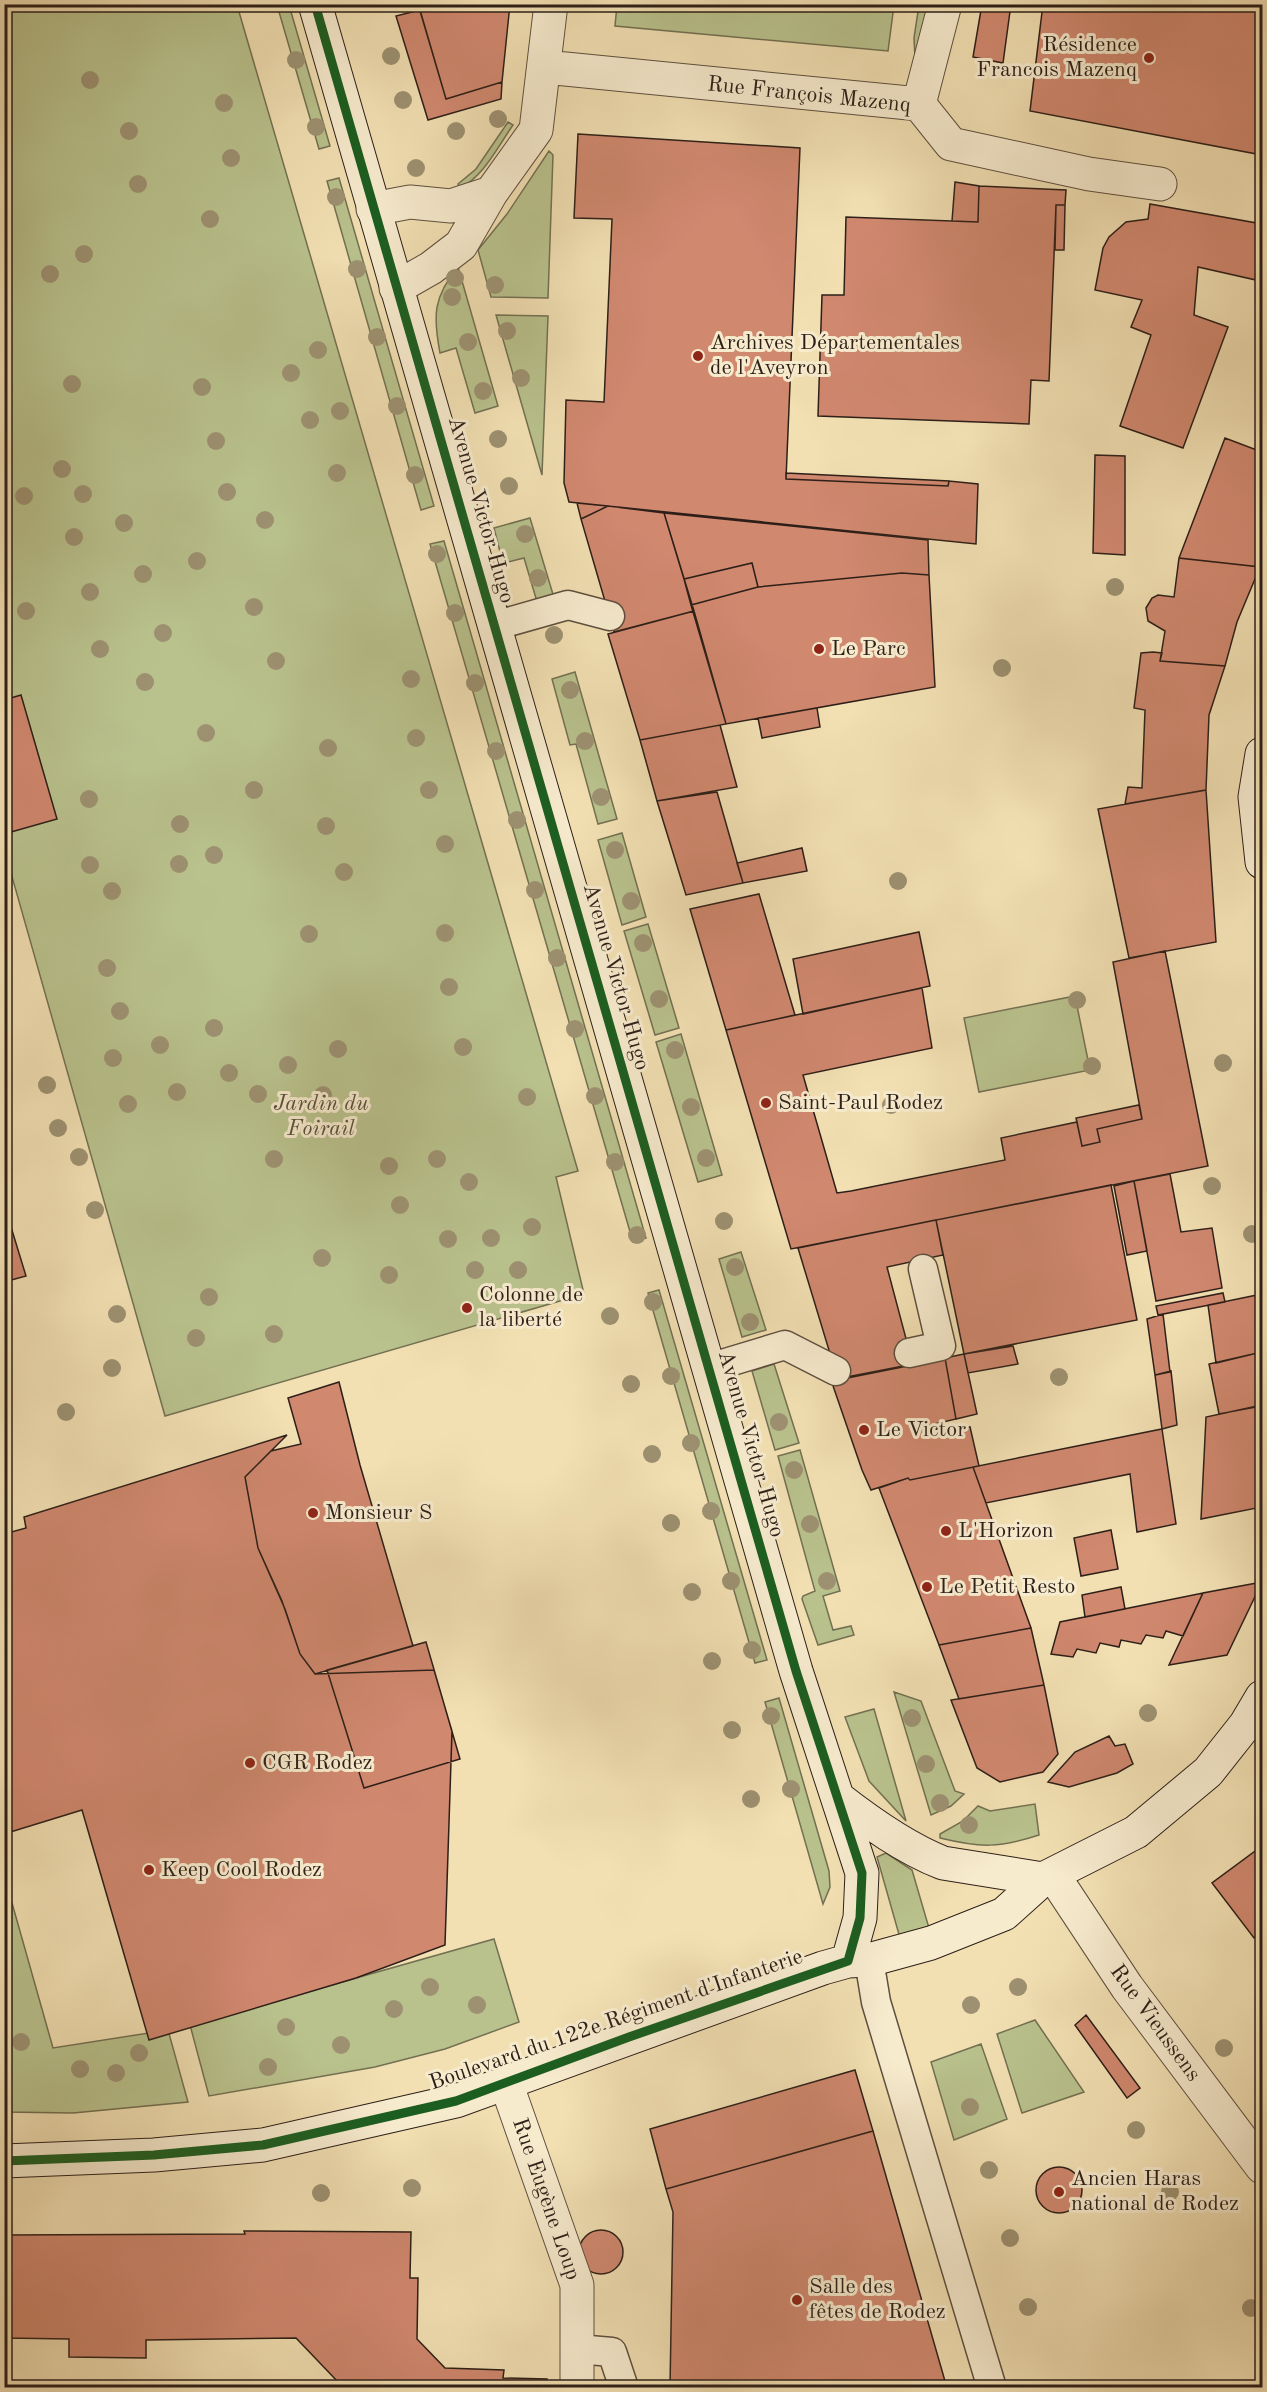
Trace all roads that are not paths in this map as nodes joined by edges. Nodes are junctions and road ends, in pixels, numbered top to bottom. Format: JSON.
{"nodes":[{"id":1,"x":315,"y":4,"type":"edge"},
{"id":2,"x":551,"y":4,"type":"edge"},
{"id":3,"x":945,"y":4,"type":"edge"},
{"id":4,"x":544,"y":68,"type":"junction"},
{"id":5,"x":919,"y":105,"type":"junction"},
{"id":6,"x":1160,"y":184,"type":"dead end"},
{"id":7,"x":491,"y":193,"type":"junction"},
{"id":8,"x":373,"y":209,"type":"junction"},
{"id":9,"x":396,"y":288,"type":"junction"},
{"id":10,"x":610,"y":616,"type":"dead end"},
{"id":11,"x":494,"y":626,"type":"junction"},
{"id":12,"x":1263,"y":754,"type":"edge"},
{"id":13,"x":1263,"y":862,"type":"edge"},
{"id":14,"x":922,"y":1269,"type":"dead end"},
{"id":15,"x":909,"y":1353,"type":"dead end"},
{"id":16,"x":709,"y":1368,"type":"junction"},
{"id":17,"x":836,"y":1371,"type":"dead end"},
{"id":18,"x":1263,"y":1696,"type":"edge"},
{"id":19,"x":838,"y":1798,"type":"junction"},
{"id":20,"x":1048,"y":1877,"type":"junction"},
{"id":21,"x":858,"y":1960,"type":"junction"},
{"id":22,"x":506,"y":2083,"type":"junction"},
{"id":23,"x":4,"y":2161,"type":"edge"},
{"id":24,"x":1263,"y":2167,"type":"edge"},
{"id":25,"x":577,"y":2349,"type":"junction"},
{"id":26,"x":577,"y":2388,"type":"edge"},
{"id":27,"x":624,"y":2388,"type":"edge"},
{"id":28,"x":992,"y":2388,"type":"edge"}],
"edges":[{"from":1,"to":8,"type":"main road","name":"Avenue Victor Hugo"},
{"from":2,"to":4,"type":"main road"},
{"from":3,"to":5,"type":"main road"},
{"from":4,"to":5,"type":"main road","name":"Rue François Mazenq"},
{"from":4,"to":7,"type":"main road"},
{"from":5,"to":6,"type":"main road","name":"Rue François Mazenq"},
{"from":7,"to":8,"type":"main road"},
{"from":7,"to":9,"type":"main road"},
{"from":8,"to":9,"type":"main road","name":"Avenue Victor Hugo"},
{"from":9,"to":11,"type":"main road","name":"Avenue Victor Hugo"},
{"from":10,"to":11,"type":"lane"},
{"from":11,"to":16,"type":"main road","name":"Avenue Victor Hugo"},
{"from":12,"to":13,"type":"main road"},
{"from":14,"to":15,"type":"lane"},
{"from":16,"to":17,"type":"lane"},
{"from":16,"to":19,"type":"main road","name":"Avenue Victor Hugo"},
{"from":18,"to":20,"type":"main road","name":"Boulevard du 122e Régiment d'Infanterie"},
{"from":19,"to":20,"type":"main road"},
{"from":19,"to":21,"type":"main road","name":"Avenue Victor Hugo"},
{"from":20,"to":21,"type":"main road","name":"Boulevard du 122e Régiment d'Infanterie"},
{"from":20,"to":24,"type":"main road","name":"Rue Vieussens"},
{"from":21,"to":22,"type":"main road","name":"Boulevard du 122e Régiment d'Infanterie"},
{"from":21,"to":28,"type":"lane"},
{"from":22,"to":23,"type":"main road","name":"Boulevard du 122e Régiment d'Infanterie"},
{"from":22,"to":25,"type":"main road","name":"Rue Eugène Loup"},
{"from":25,"to":26,"type":"main road","name":"Rue Eugène Loup"},
{"from":25,"to":27,"type":"lane"}]}
